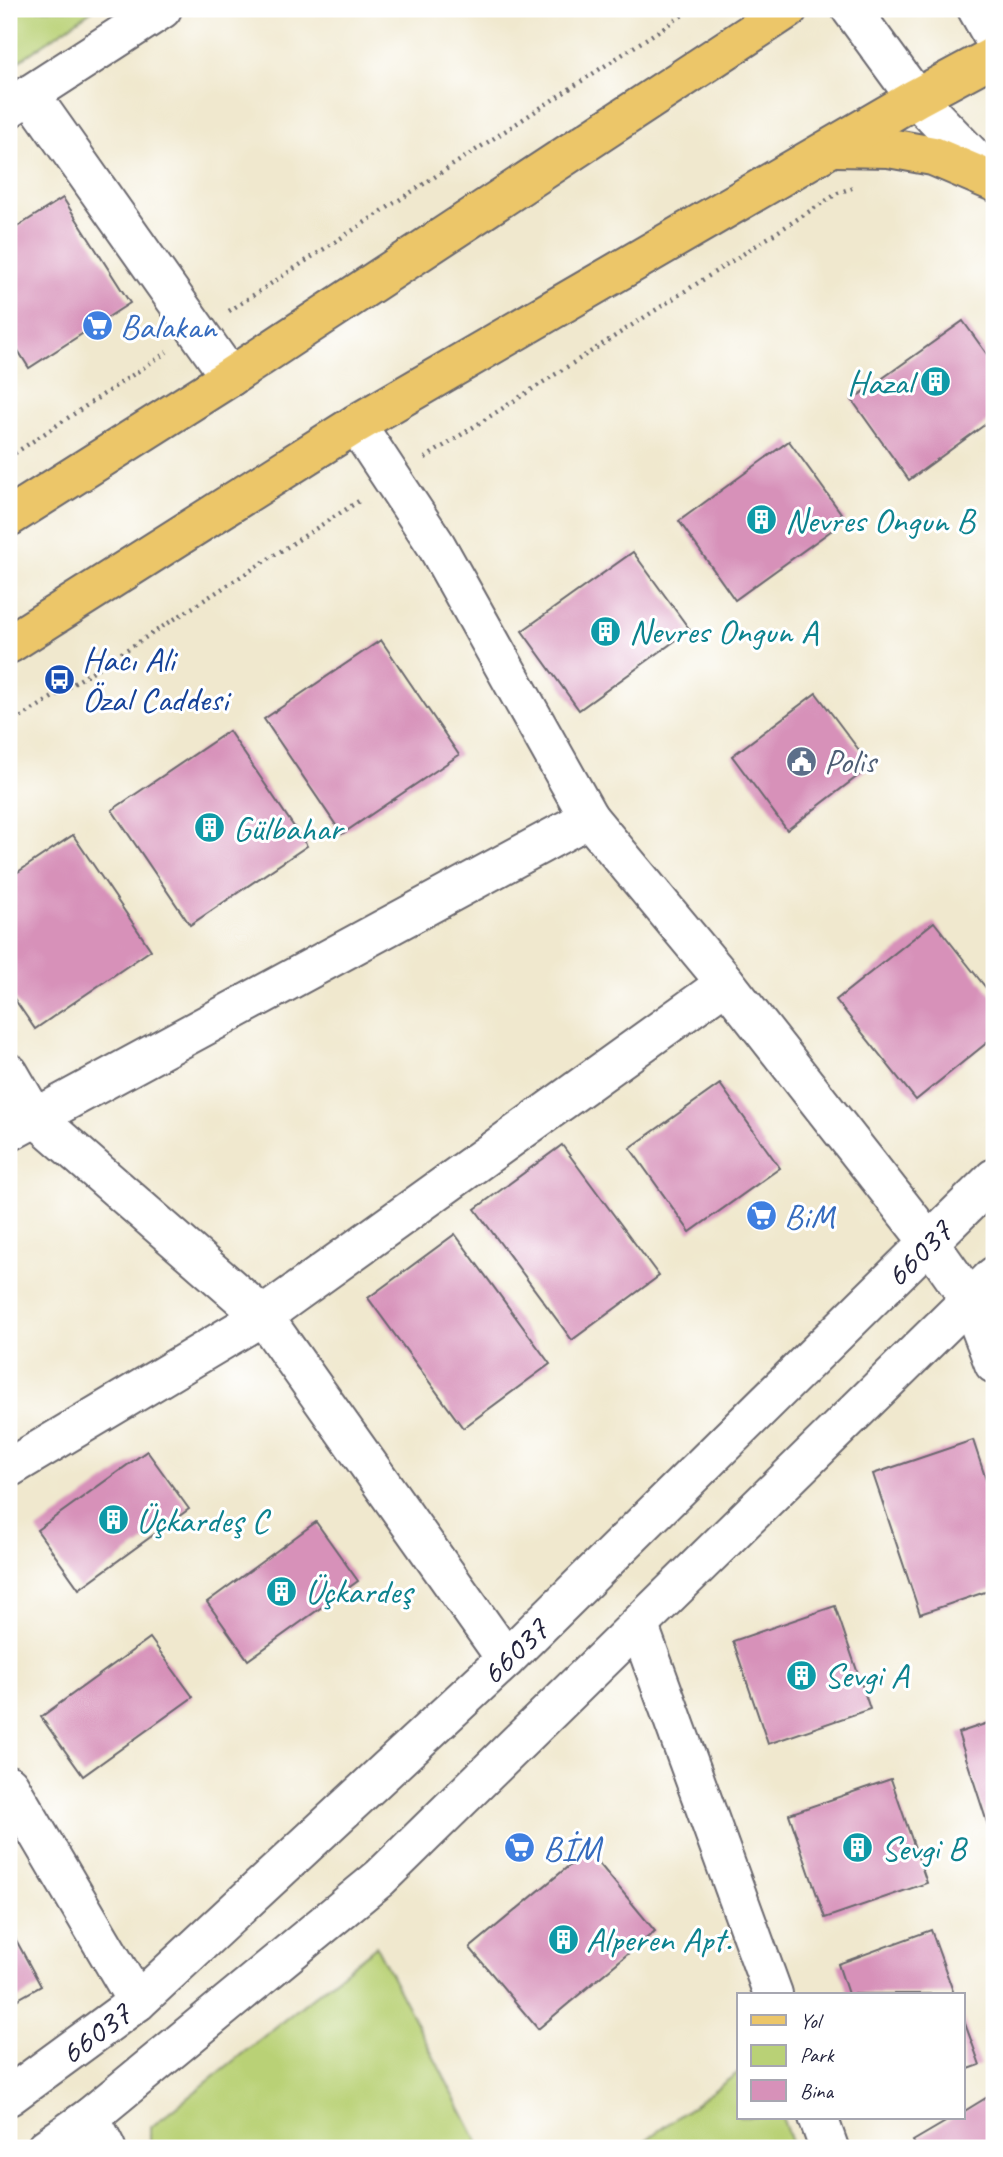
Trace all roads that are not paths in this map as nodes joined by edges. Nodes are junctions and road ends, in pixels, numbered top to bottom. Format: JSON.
{"nodes":[{"id":1,"x":162,"y":9,"type":"edge"},
{"id":2,"x":788,"y":9,"type":"edge"},
{"id":3,"x":851,"y":9,"type":"edge"},
{"id":4,"x":977,"y":9,"type":"edge"},
{"id":5,"x":755,"y":22,"type":"edge"},
{"id":6,"x":994,"y":39,"type":"edge"},
{"id":7,"x":994,"y":56,"type":"edge"},
{"id":8,"x":916,"y":98,"type":"junction"},
{"id":9,"x":19,"y":101,"type":"edge"},
{"id":10,"x":835,"y":147,"type":"junction"},
{"id":11,"x":994,"y":181,"type":"edge"},
{"id":12,"x":230,"y":377,"type":"junction"},
{"id":13,"x":356,"y":424,"type":"junction"},
{"id":14,"x":9,"y":516,"type":"edge"},
{"id":15,"x":9,"y":644,"type":"edge"},
{"id":16,"x":589,"y":818,"type":"junction"},
{"id":17,"x":726,"y":983,"type":"junction"},
{"id":18,"x":9,"y":1073,"type":"edge"},
{"id":19,"x":21,"y":1124,"type":"edge"},
{"id":20,"x":994,"y":1178,"type":"edge"},
{"id":21,"x":929,"y":1242,"type":"junction"},
{"id":22,"x":982,"y":1288,"type":"edge"},
{"id":23,"x":263,"y":1316,"type":"junction"},
{"id":24,"x":994,"y":1364,"type":"edge"},
{"id":25,"x":9,"y":1468,"type":"edge"},
{"id":26,"x":639,"y":1626,"type":"junction"},
{"id":27,"x":506,"y":1659,"type":"junction"},
{"id":28,"x":9,"y":1785,"type":"edge"},
{"id":29,"x":773,"y":1993,"type":"edge"},
{"id":30,"x":137,"y":2002,"type":"junction"},
{"id":31,"x":9,"y":2096,"type":"edge"},
{"id":32,"x":818,"y":2118,"type":"edge"},
{"id":33,"x":98,"y":2133,"type":"edge"},
{"id":34,"x":46,"y":2148,"type":"edge"},
{"id":35,"x":829,"y":2148,"type":"edge"}],
"edges":[{"from":1,"to":9,"type":"street"},
{"from":2,"to":5,"type":"main road"},
{"from":3,"to":8,"type":"street"},
{"from":4,"to":6,"type":"street"},
{"from":5,"to":12,"type":"main road"},
{"from":7,"to":8,"type":"main road"},
{"from":8,"to":10,"type":"main road"},
{"from":8,"to":11,"type":"street"},
{"from":9,"to":12,"type":"street"},
{"from":10,"to":11,"type":"main road"},
{"from":10,"to":13,"type":"main road"},
{"from":12,"to":14,"type":"main road"},
{"from":13,"to":15,"type":"main road"},
{"from":13,"to":16,"type":"street"},
{"from":16,"to":17,"type":"street"},
{"from":16,"to":19,"type":"street"},
{"from":17,"to":21,"type":"street"},
{"from":17,"to":23,"type":"street"},
{"from":18,"to":19,"type":"street"},
{"from":19,"to":23,"type":"street"},
{"from":20,"to":21,"type":"street","name":"66037"},
{"from":21,"to":22,"type":"street"},
{"from":21,"to":27,"type":"street","name":"66037"},
{"from":22,"to":24,"type":"street"},
{"from":22,"to":26,"type":"street","name":"66037"},
{"from":23,"to":25,"type":"street"},
{"from":23,"to":27,"type":"street"},
{"from":26,"to":29,"type":"street"},
{"from":26,"to":33,"type":"street","name":"66037"},
{"from":27,"to":30,"type":"street","name":"66037"},
{"from":28,"to":30,"type":"street"},
{"from":30,"to":31,"type":"street","name":"66037"},
{"from":32,"to":35,"type":"street"},
{"from":33,"to":34,"type":"street","name":"66037"}]}
